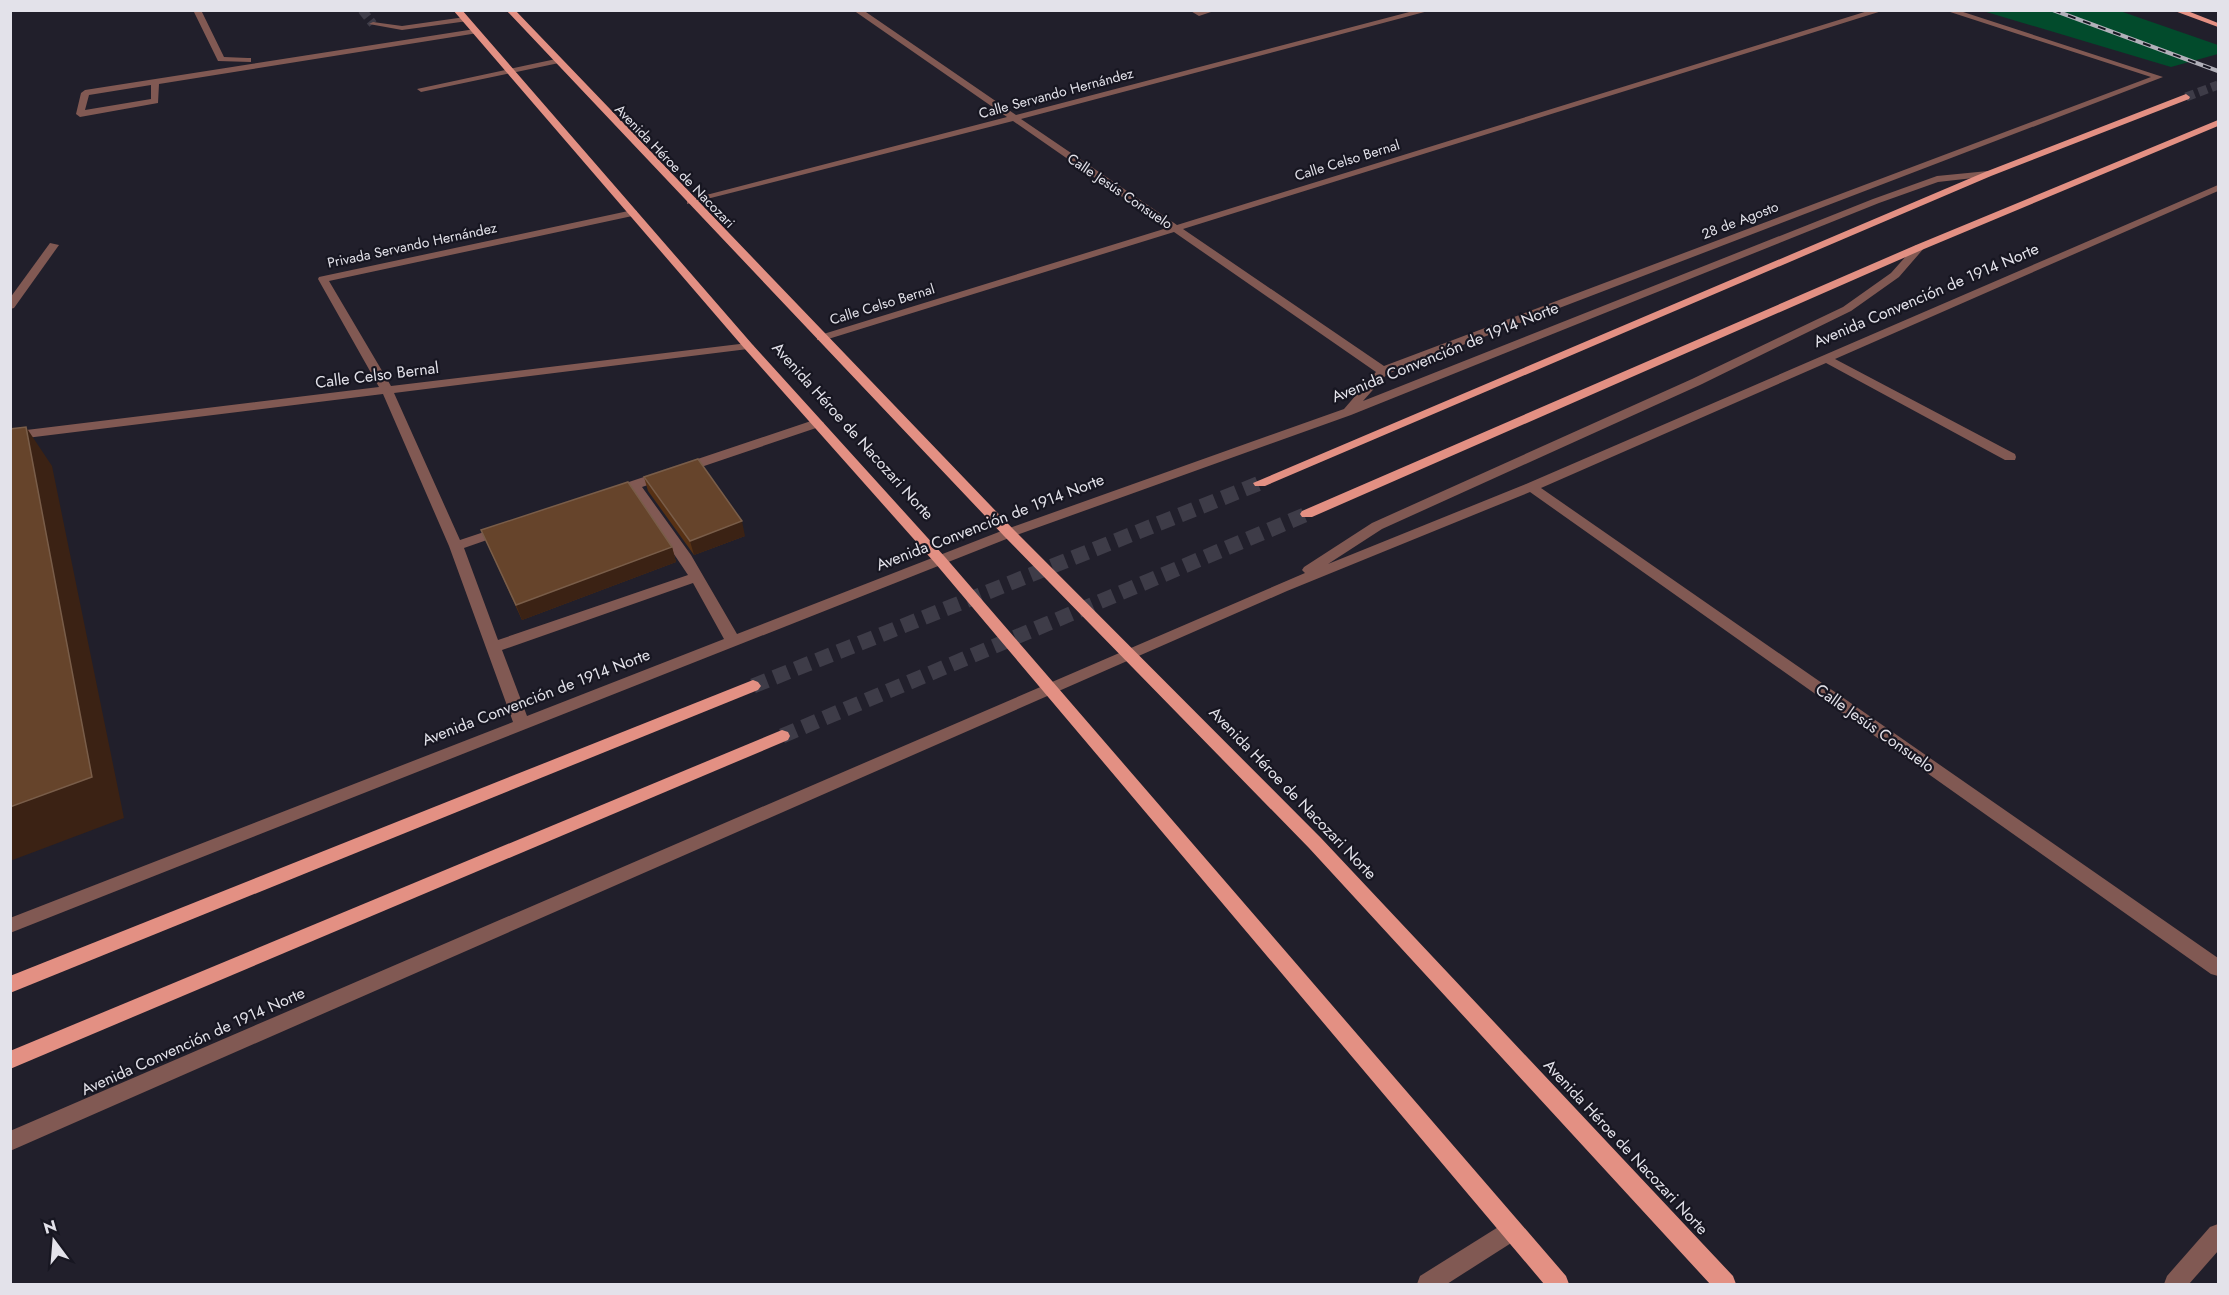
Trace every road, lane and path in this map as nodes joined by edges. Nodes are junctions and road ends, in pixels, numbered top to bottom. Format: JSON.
{"nodes":[{"id":1,"x":197,"y":10,"type":"edge"},
{"id":2,"x":457,"y":10,"type":"edge"},
{"id":3,"x":510,"y":10,"type":"edge"},
{"id":4,"x":857,"y":10,"type":"edge"},
{"id":5,"x":1193,"y":10,"type":"edge"},
{"id":6,"x":1213,"y":10,"type":"edge"},
{"id":7,"x":1428,"y":10,"type":"edge"},
{"id":8,"x":1881,"y":10,"type":"edge"},
{"id":9,"x":1948,"y":10,"type":"edge"},
{"id":10,"x":2176,"y":10,"type":"edge"},
{"id":11,"x":465,"y":19,"type":"junction"},
{"id":12,"x":373,"y":24,"type":"tunnel mouth"},
{"id":13,"x":2218,"y":25,"type":"edge"},
{"id":14,"x":475,"y":31,"type":"junction"},
{"id":15,"x":556,"y":61,"type":"junction"},
{"id":16,"x":281,"y":62,"type":"junction"},
{"id":17,"x":510,"y":71,"type":"junction"},
{"id":18,"x":155,"y":82,"type":"junction"},
{"id":19,"x":421,"y":89,"type":"dead end"},
{"id":20,"x":2187,"y":97,"type":"tunnel mouth"},
{"id":21,"x":1014,"y":118,"type":"junction"},
{"id":22,"x":2218,"y":123,"type":"edge"},
{"id":23,"x":1988,"y":174,"type":"junction"},
{"id":24,"x":2218,"y":188,"type":"edge"},
{"id":25,"x":691,"y":201,"type":"junction"},
{"id":26,"x":633,"y":213,"type":"junction"},
{"id":27,"x":1176,"y":229,"type":"junction"},
{"id":28,"x":54,"y":245,"type":"dead end"},
{"id":29,"x":1920,"y":247,"type":"junction"},
{"id":30,"x":10,"y":306,"type":"edge"},
{"id":31,"x":821,"y":339,"type":"junction"},
{"id":32,"x":748,"y":346,"type":"junction"},
{"id":33,"x":1827,"y":359,"type":"junction"},
{"id":34,"x":1383,"y":371,"type":"junction"},
{"id":35,"x":387,"y":390,"type":"junction"},
{"id":36,"x":1347,"y":412,"type":"junction"},
{"id":37,"x":818,"y":423,"type":"junction"},
{"id":38,"x":10,"y":436,"type":"edge"},
{"id":39,"x":2010,"y":457,"type":"dead end"},
{"id":40,"x":1260,"y":483,"type":"tunnel mouth"},
{"id":41,"x":634,"y":485,"type":"junction"},
{"id":42,"x":1530,"y":488,"type":"junction"},
{"id":43,"x":601,"y":496,"type":"edge"},
{"id":44,"x":1307,"y":514,"type":"tunnel mouth"},
{"id":45,"x":512,"y":527,"type":"edge"},
{"id":46,"x":1008,"y":533,"type":"junction"},
{"id":47,"x":456,"y":546,"type":"junction"},
{"id":48,"x":940,"y":560,"type":"junction"},
{"id":49,"x":697,"y":577,"type":"junction"},
{"id":50,"x":1282,"y":588,"type":"junction"},
{"id":51,"x":733,"y":641,"type":"junction"},
{"id":52,"x":495,"y":647,"type":"junction"},
{"id":53,"x":1128,"y":655,"type":"junction"},
{"id":54,"x":753,"y":686,"type":"tunnel mouth"},
{"id":55,"x":1051,"y":689,"type":"junction"},
{"id":56,"x":522,"y":724,"type":"junction"},
{"id":57,"x":782,"y":736,"type":"tunnel mouth"},
{"id":58,"x":10,"y":926,"type":"edge"},
{"id":59,"x":2218,"y":968,"type":"edge"},
{"id":60,"x":10,"y":985,"type":"edge"},
{"id":61,"x":10,"y":1060,"type":"edge"},
{"id":62,"x":10,"y":1141,"type":"edge"},
{"id":63,"x":1511,"y":1230,"type":"junction"},
{"id":64,"x":2218,"y":1235,"type":"edge"},
{"id":65,"x":1428,"y":1284,"type":"edge"},
{"id":66,"x":1557,"y":1284,"type":"edge"},
{"id":67,"x":1725,"y":1284,"type":"edge"},
{"id":68,"x":2175,"y":1284,"type":"edge"}],
"edges":[{"from":1,"to":16,"type":"street"},
{"from":2,"to":11,"type":"main road"},
{"from":3,"to":15,"type":"main road","name":"Avenida Héroe de Nacozari"},
{"from":4,"to":21,"type":"street","name":"Calle Jesús Consuelo"},
{"from":5,"to":6,"type":"street"},
{"from":7,"to":21,"type":"street","name":"Calle Servando Hernández"},
{"from":8,"to":27,"type":"street","name":"Calle Celso Bernal"},
{"from":9,"to":34,"type":"street","name":"28 de Agosto"},
{"from":10,"to":13,"type":"main road"},
{"from":11,"to":12,"type":"street"},
{"from":11,"to":14,"type":"main road"},
{"from":14,"to":16,"type":"street"},
{"from":14,"to":17,"type":"main road"},
{"from":15,"to":17,"type":"street"},
{"from":15,"to":25,"type":"main road","name":"Avenida Héroe de Nacozari"},
{"from":16,"to":18,"type":"street"},
{"from":17,"to":19,"type":"street"},
{"from":17,"to":26,"type":"main road"},
{"from":18,"to":18,"type":"street"},
{"from":20,"to":23,"type":"main road","name":"Avenida Convención de 1914 Norte"},
{"from":21,"to":25,"type":"street","name":"Calle Servando Hernández"},
{"from":21,"to":27,"type":"street","name":"Calle Jesús Consuelo"},
{"from":22,"to":29,"type":"main road","name":"Avenida Convención de 1914 Norte"},
{"from":23,"to":36,"type":"street","name":"Avenida Convención de 1914 Norte"},
{"from":23,"to":40,"type":"main road","name":"Avenida Convención de 1914 Norte"},
{"from":24,"to":33,"type":"street","name":"Avenida Convención de 1914 Norte"},
{"from":25,"to":31,"type":"main road","name":"Avenida Héroe de Nacozari"},
{"from":26,"to":32,"type":"main road"},
{"from":26,"to":35,"type":"street","name":"Privada Servando Hernández"},
{"from":27,"to":31,"type":"street","name":"Calle Celso Bernal"},
{"from":27,"to":34,"type":"street","name":"Calle Jesús Consuelo"},
{"from":28,"to":30,"type":"street"},
{"from":29,"to":44,"type":"main road","name":"Avenida Convención de 1914 Norte"},
{"from":29,"to":50,"type":"street","name":"Avenida Convención de 1914 Norte"},
{"from":31,"to":46,"type":"main road","name":"Avenida Héroe de Nacozari Norte"},
{"from":32,"to":35,"type":"street","name":"Calle Celso Bernal"},
{"from":32,"to":37,"type":"main road","name":"Avenida Héroe de Nacozari Norte"},
{"from":33,"to":39,"type":"street"},
{"from":33,"to":42,"type":"street","name":"Avenida Convención de 1914 Norte"},
{"from":34,"to":36,"type":"street","name":"28 de Agosto"},
{"from":35,"to":38,"type":"street","name":"Calle Celso Bernal"},
{"from":35,"to":47,"type":"street"},
{"from":36,"to":46,"type":"street","name":"Avenida Convención de 1914 Norte"},
{"from":37,"to":41,"type":"street"},
{"from":37,"to":48,"type":"main road","name":"Avenida Héroe de Nacozari Norte"},
{"from":41,"to":43,"type":"street"},
{"from":41,"to":49,"type":"street"},
{"from":42,"to":50,"type":"street","name":"Avenida Convención de 1914 Norte"},
{"from":42,"to":59,"type":"street","name":"Calle Jesús Consuelo"},
{"from":45,"to":47,"type":"street"},
{"from":46,"to":48,"type":"street","name":"Avenida Convención de 1914 Norte"},
{"from":46,"to":53,"type":"main road","name":"Avenida Héroe de Nacozari Norte"},
{"from":47,"to":52,"type":"street"},
{"from":48,"to":51,"type":"street","name":"Avenida Convención de 1914 Norte"},
{"from":48,"to":55,"type":"main road","name":"Avenida Héroe de Nacozari Norte"},
{"from":49,"to":51,"type":"street"},
{"from":49,"to":52,"type":"street"},
{"from":50,"to":53,"type":"street","name":"Avenida Convención de 1914 Norte"},
{"from":51,"to":56,"type":"street","name":"Avenida Convención de 1914 Norte"},
{"from":52,"to":56,"type":"street"},
{"from":53,"to":55,"type":"street","name":"Avenida Convención de 1914 Norte"},
{"from":53,"to":67,"type":"main road","name":"Avenida Héroe de Nacozari Norte"},
{"from":54,"to":60,"type":"main road"},
{"from":55,"to":62,"type":"street","name":"Avenida Convención de 1914 Norte"},
{"from":55,"to":63,"type":"main road","name":"Avenida Héroe de Nacozari Norte"},
{"from":56,"to":58,"type":"street","name":"Avenida Convención de 1914 Norte"},
{"from":57,"to":61,"type":"main road"},
{"from":63,"to":65,"type":"street"},
{"from":63,"to":66,"type":"main road","name":"Avenida Héroe de Nacozari Norte"},
{"from":64,"to":68,"type":"street"}]}
